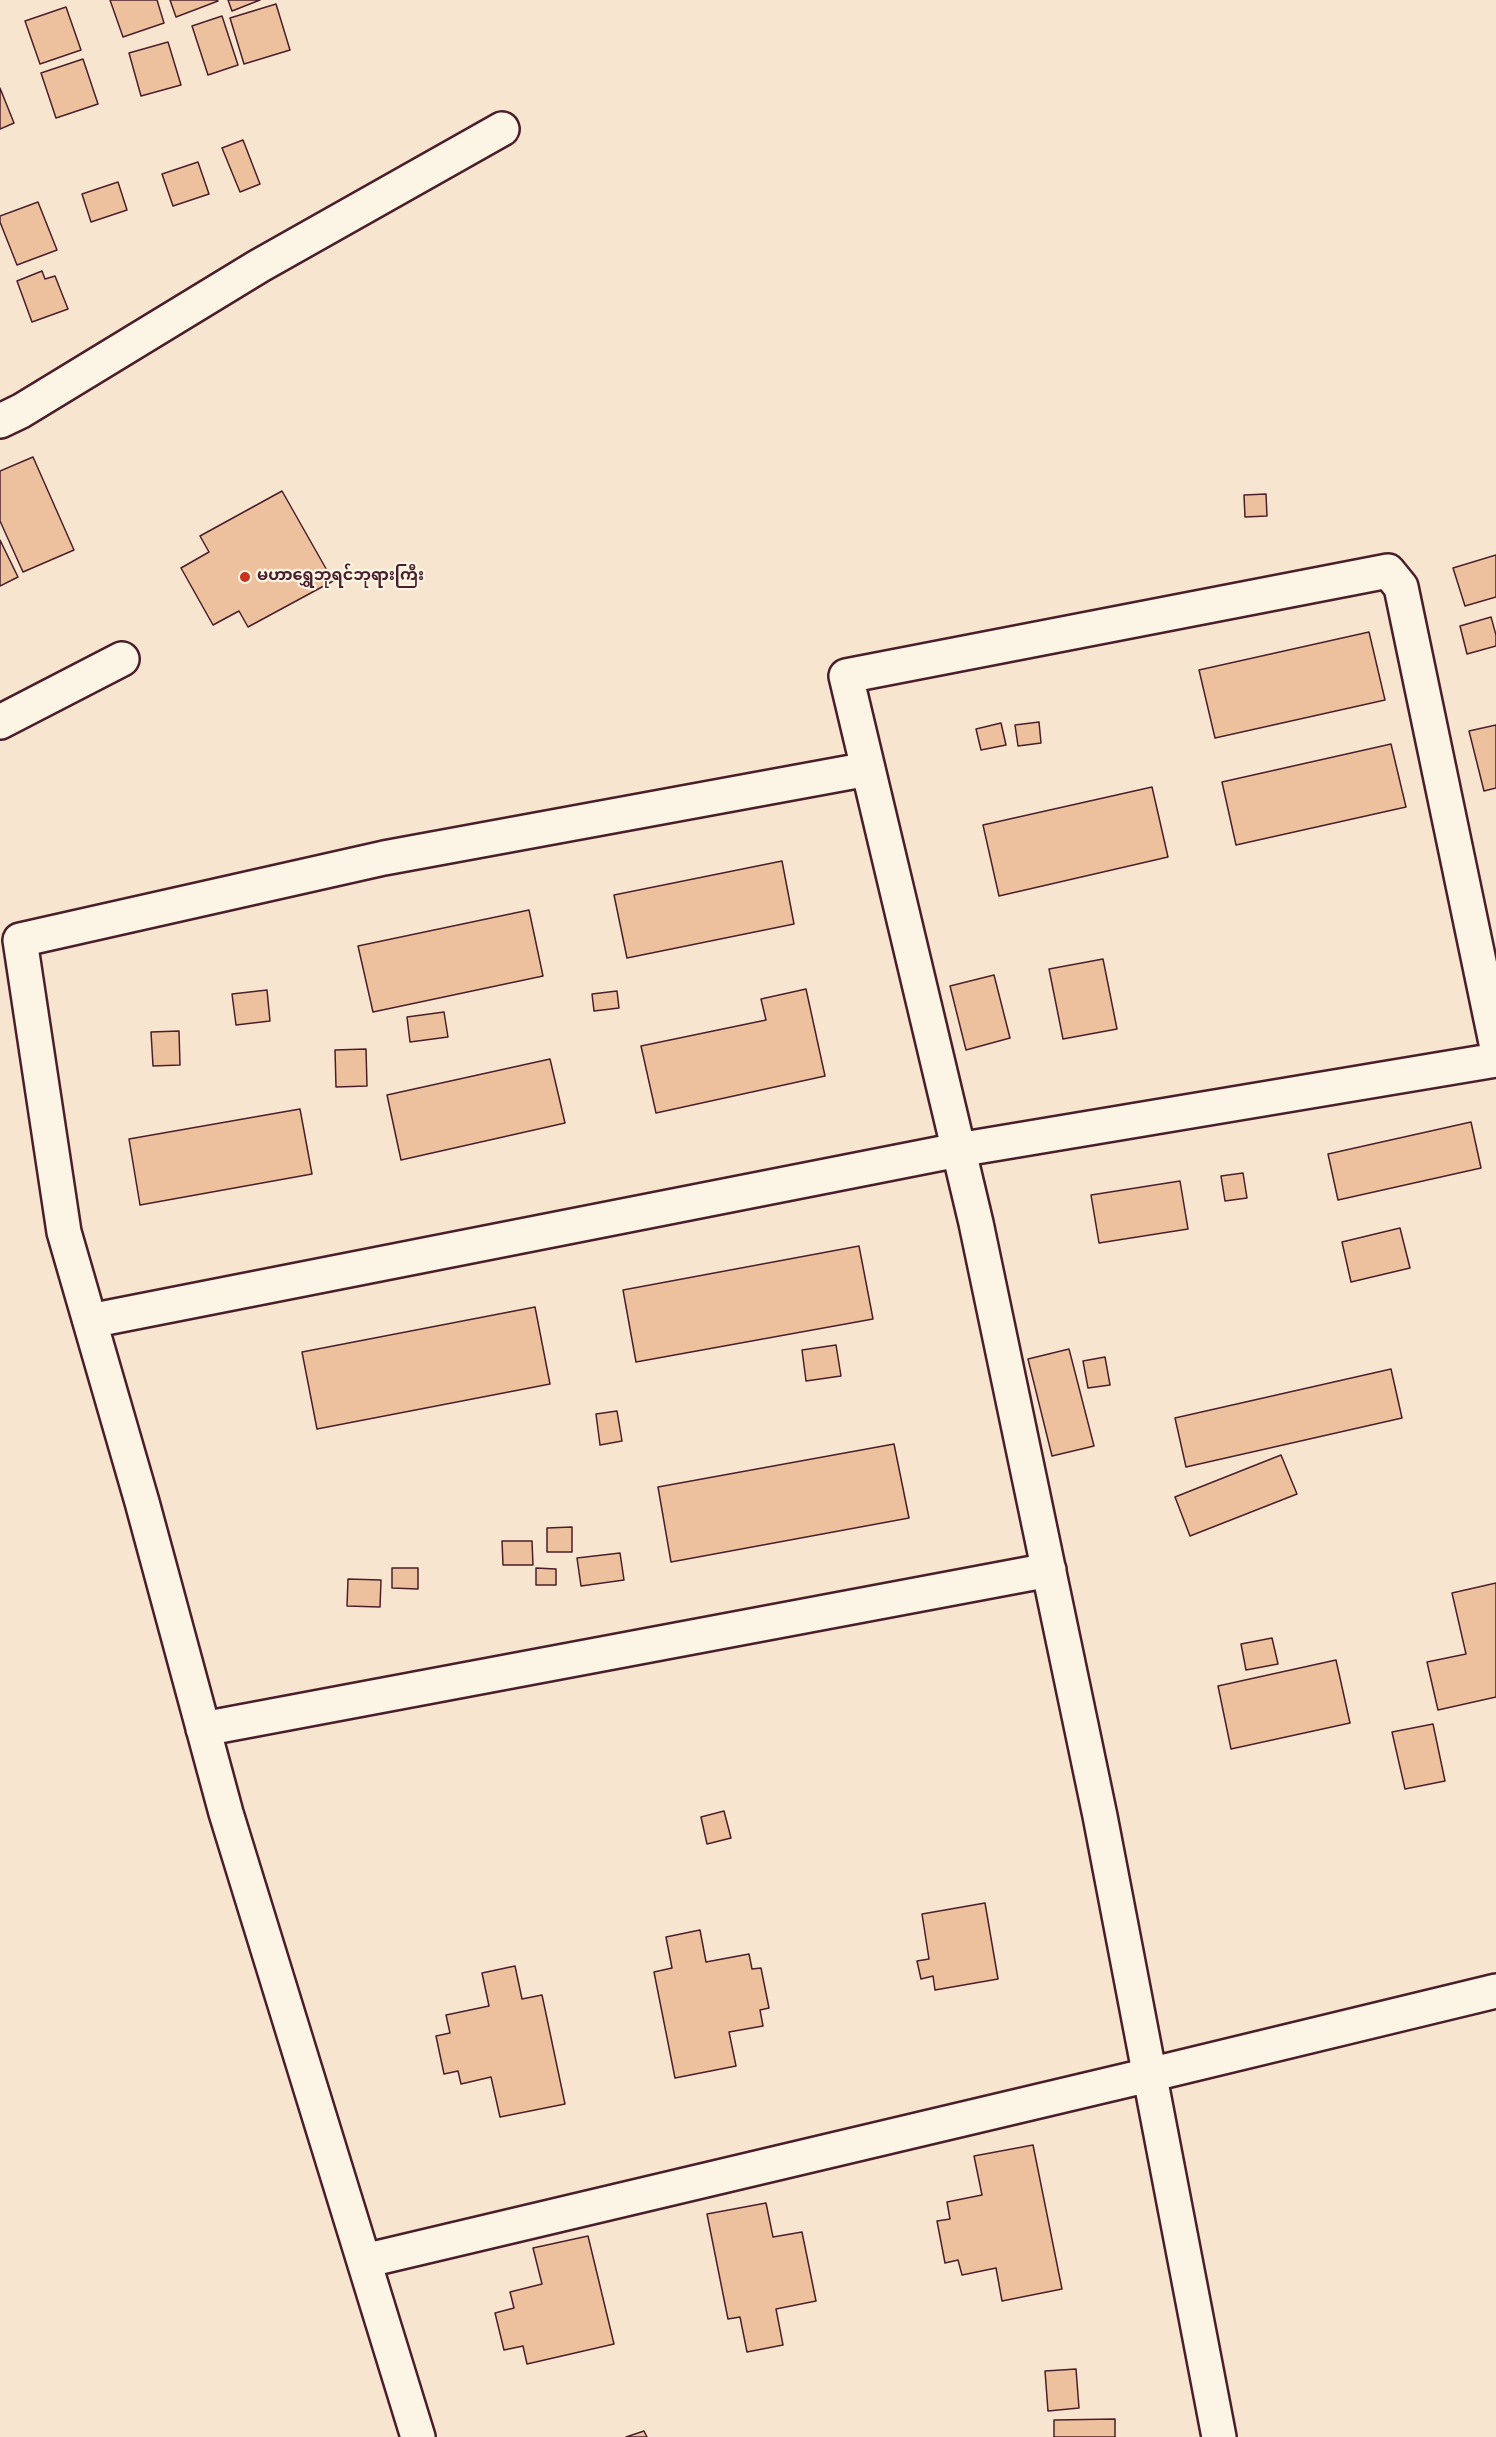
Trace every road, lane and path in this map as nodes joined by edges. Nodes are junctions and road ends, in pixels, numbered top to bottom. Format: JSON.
{"nodes":[{"id":1,"x":502,"y":129,"type":"dead end"},
{"id":2,"x":0,"y":421,"type":"edge"},
{"id":3,"x":122,"y":659,"type":"dead end"},
{"id":4,"x":0,"y":722,"type":"edge"},
{"id":5,"x":868,"y":769,"type":"junction"},
{"id":6,"x":1496,"y":1042,"type":"edge"},
{"id":7,"x":1496,"y":1060,"type":"edge"},
{"id":8,"x":958,"y":1150,"type":"junction"},
{"id":9,"x":90,"y":1321,"type":"junction"},
{"id":10,"x":1049,"y":1570,"type":"junction"},
{"id":11,"x":203,"y":1729,"type":"junction"},
{"id":12,"x":1496,"y":1991,"type":"edge"},
{"id":13,"x":1149,"y":2075,"type":"junction"},
{"id":14,"x":364,"y":2261,"type":"junction"},
{"id":15,"x":418,"y":2437,"type":"edge"},
{"id":16,"x":1219,"y":2437,"type":"edge"}],
"edges":[{"from":1,"to":2,"type":"street"},
{"from":3,"to":4,"type":"street"},
{"from":5,"to":6,"type":"street"},
{"from":5,"to":8,"type":"street"},
{"from":5,"to":9,"type":"street"},
{"from":7,"to":8,"type":"street"},
{"from":8,"to":9,"type":"street"},
{"from":8,"to":10,"type":"street"},
{"from":9,"to":11,"type":"street"},
{"from":10,"to":11,"type":"street"},
{"from":10,"to":13,"type":"street"},
{"from":11,"to":14,"type":"street"},
{"from":12,"to":13,"type":"street"},
{"from":13,"to":14,"type":"street"},
{"from":13,"to":16,"type":"street"},
{"from":14,"to":15,"type":"street"}]}
